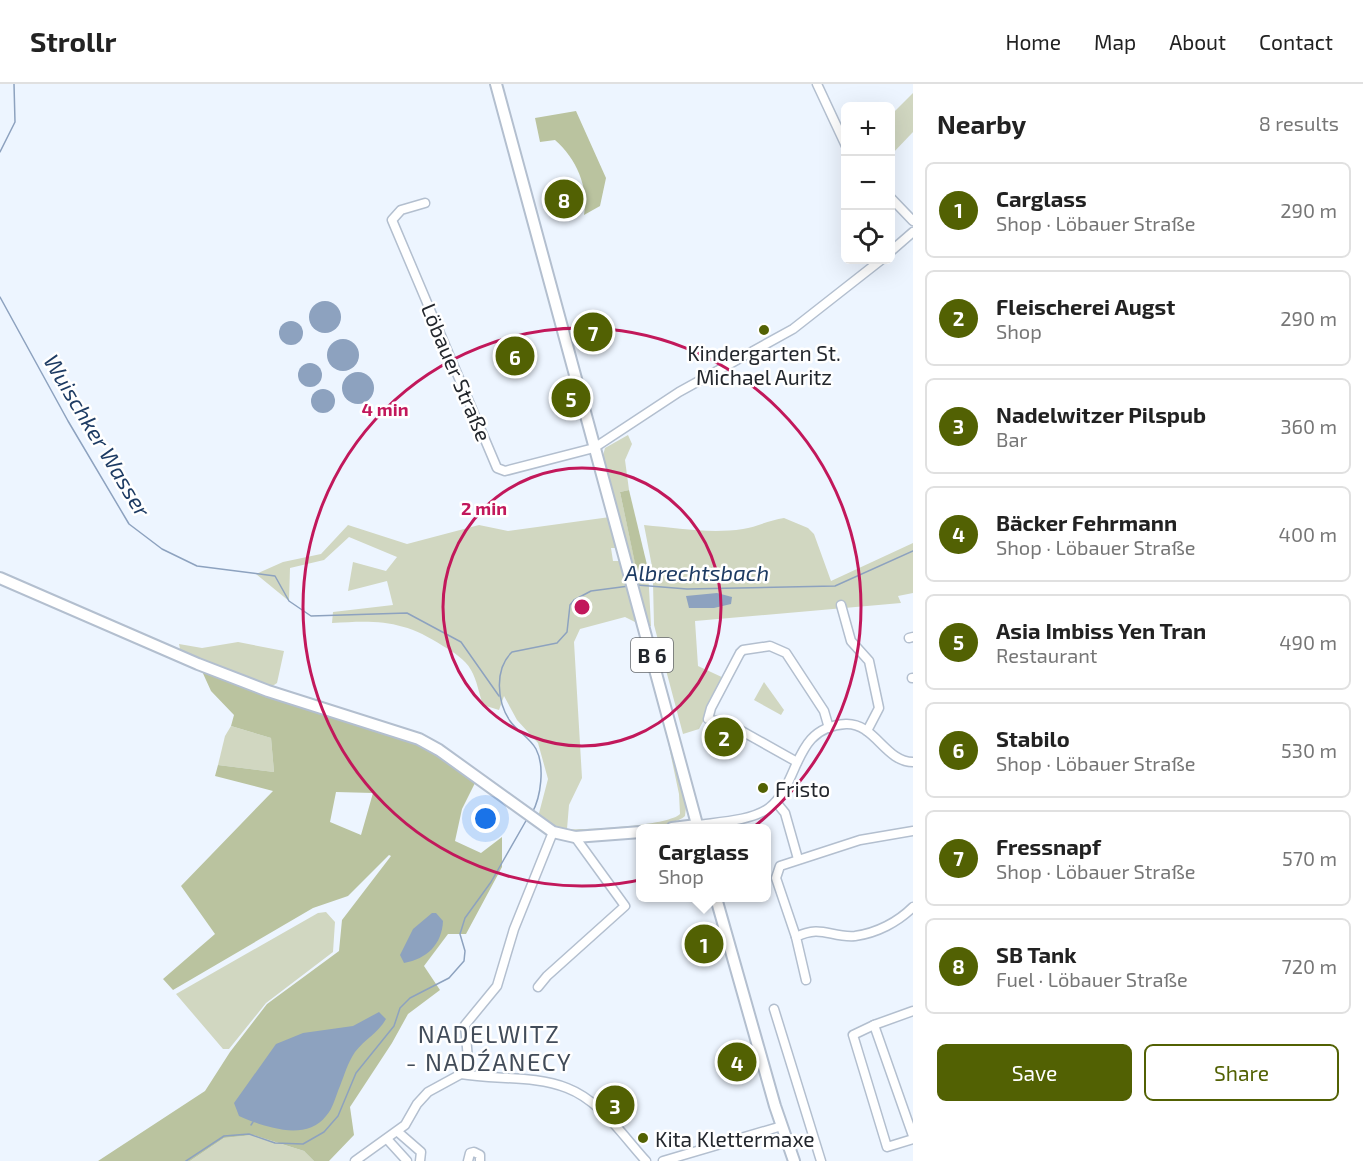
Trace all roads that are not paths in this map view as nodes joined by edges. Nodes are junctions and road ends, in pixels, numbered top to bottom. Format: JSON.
{"nodes":[{"id":1,"x":496,"y":84,"type":"edge"},
{"id":2,"x":817,"y":84,"type":"edge"},
{"id":3,"x":841,"y":135,"type":"edge"},
{"id":4,"x":895,"y":201,"type":"edge"},
{"id":5,"x":425,"y":203,"type":"dead end"},
{"id":6,"x":913,"y":221,"type":"edge"},
{"id":7,"x":913,"y":232,"type":"edge"},
{"id":8,"x":895,"y":248,"type":"edge"},
{"id":9,"x":876,"y":264,"type":"edge"},
{"id":10,"x":594,"y":448,"type":"junction"},
{"id":11,"x":0,"y":578,"type":"edge"},
{"id":12,"x":841,"y":605,"type":"dead end"},
{"id":13,"x":829,"y":728,"type":"junction"},
{"id":14,"x":867,"y":731,"type":"junction"},
{"id":15,"x":797,"y":762,"type":"junction"},
{"id":16,"x":913,"y":762,"type":"edge"},
{"id":17,"x":776,"y":802,"type":"junction"},
{"id":18,"x":696,"y":824,"type":"edge"},
{"id":19,"x":710,"y":824,"type":"edge"},
{"id":20,"x":913,"y":831,"type":"edge"},
{"id":21,"x":553,"y":832,"type":"junction"},
{"id":22,"x":636,"y":832,"type":"edge"},
{"id":23,"x":575,"y":837,"type":"junction"},
{"id":24,"x":798,"y":859,"type":"junction"},
{"id":25,"x":717,"y":902,"type":"edge"},
{"id":26,"x":913,"y":907,"type":"edge"},
{"id":27,"x":796,"y":937,"type":"junction"},
{"id":28,"x":806,"y":980,"type":"dead end"},
{"id":29,"x":538,"y":987,"type":"dead end"},
{"id":30,"x":774,"y":1009,"type":"dead end"},
{"id":31,"x":912,"y":1014,"type":"edge"},
{"id":32,"x":874,"y":1025,"type":"junction"},
{"id":33,"x":461,"y":1074,"type":"junction"},
{"id":34,"x":782,"y":1126,"type":"junction"},
{"id":35,"x":398,"y":1132,"type":"junction"},
{"id":36,"x":913,"y":1137,"type":"edge"},
{"id":37,"x":387,"y":1139,"type":"junction"},
{"id":38,"x":355,"y":1161,"type":"edge"},
{"id":39,"x":407,"y":1161,"type":"edge"},
{"id":40,"x":420,"y":1161,"type":"edge"},
{"id":41,"x":468,"y":1161,"type":"edge"},
{"id":42,"x":480,"y":1161,"type":"edge"},
{"id":43,"x":645,"y":1161,"type":"edge"},
{"id":44,"x":663,"y":1161,"type":"edge"},
{"id":45,"x":794,"y":1161,"type":"edge"},
{"id":46,"x":821,"y":1161,"type":"edge"}],
"edges":[{"from":1,"to":10,"type":"main road","number":"B 6"},
{"from":2,"to":3,"type":"street"},
{"from":4,"to":6,"type":"street"},
{"from":5,"to":10,"type":"street","name":"Löbauer Straße"},
{"from":7,"to":8,"type":"street"},
{"from":9,"to":10,"type":"street"},
{"from":10,"to":18,"type":"main road","number":"B 6"},
{"from":11,"to":21,"type":"main road"},
{"from":12,"to":14,"type":"street"},
{"from":13,"to":14,"type":"street"},
{"from":13,"to":15,"type":"street"},
{"from":13,"to":15,"type":"street"},
{"from":14,"to":16,"type":"street"},
{"from":15,"to":17,"type":"street"},
{"from":17,"to":19,"type":"street"},
{"from":17,"to":24,"type":"street"},
{"from":20,"to":24,"type":"street"},
{"from":21,"to":23,"type":"main road"},
{"from":21,"to":33,"type":"street"},
{"from":22,"to":23,"type":"main road"},
{"from":23,"to":29,"type":"street"},
{"from":24,"to":27,"type":"street"},
{"from":25,"to":34,"type":"main road"},
{"from":26,"to":27,"type":"street"},
{"from":27,"to":28,"type":"street"},
{"from":30,"to":46,"type":"street"},
{"from":31,"to":32,"type":"street"},
{"from":32,"to":36,"type":"street"},
{"from":32,"to":36,"type":"street"},
{"from":33,"to":35,"type":"street"},
{"from":33,"to":43,"type":"street"},
{"from":34,"to":44,"type":"street"},
{"from":34,"to":45,"type":"main road"},
{"from":35,"to":37,"type":"street"},
{"from":35,"to":40,"type":"street"},
{"from":37,"to":38,"type":"street"},
{"from":37,"to":39,"type":"street"},
{"from":41,"to":42,"type":"street"}]}
